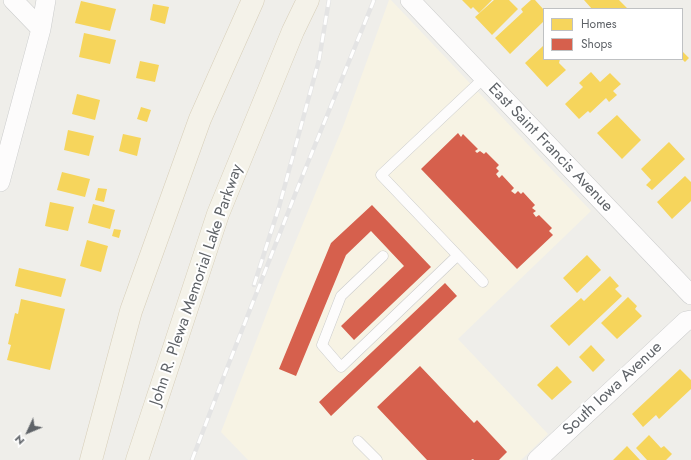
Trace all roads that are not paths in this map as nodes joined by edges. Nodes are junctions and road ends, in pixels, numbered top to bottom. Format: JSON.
{"nodes":[{"id":1,"x":13,"y":0,"type":"edge"},
{"id":2,"x":46,"y":0,"type":"edge"},
{"id":3,"x":253,"y":0,"type":"edge"},
{"id":4,"x":308,"y":0,"type":"edge"},
{"id":5,"x":410,"y":0,"type":"edge"},
{"id":6,"x":41,"y":29,"type":"junction"},
{"id":7,"x":484,"y":78,"type":"junction"},
{"id":8,"x":0,"y":182,"type":"edge"},
{"id":9,"x":383,"y":256,"type":"dead end"},
{"id":10,"x":457,"y":256,"type":"junction"},
{"id":11,"x":483,"y":282,"type":"dead end"},
{"id":12,"x":691,"y":295,"type":"edge"},
{"id":13,"x":691,"y":320,"type":"edge"},
{"id":14,"x":358,"y":440,"type":"dead end"},
{"id":15,"x":91,"y":460,"type":"edge"},
{"id":16,"x":137,"y":460,"type":"edge"},
{"id":17,"x":377,"y":460,"type":"edge"},
{"id":18,"x":537,"y":460,"type":"edge"}],
"edges":[{"from":1,"to":6,"type":"street"},
{"from":2,"to":6,"type":"street"},
{"from":3,"to":15,"type":"main road"},
{"from":4,"to":16,"type":"main road","name":"John R. Plewa Memorial Lake Parkway"},
{"from":5,"to":7,"type":"street","name":"East Saint Francis Avenue"},
{"from":6,"to":8,"type":"street"},
{"from":7,"to":10,"type":"lane"},
{"from":7,"to":12,"type":"street","name":"East Saint Francis Avenue"},
{"from":9,"to":10,"type":"lane"},
{"from":10,"to":11,"type":"lane"},
{"from":13,"to":18,"type":"street","name":"South Iowa Avenue"},
{"from":14,"to":17,"type":"lane"}]}
